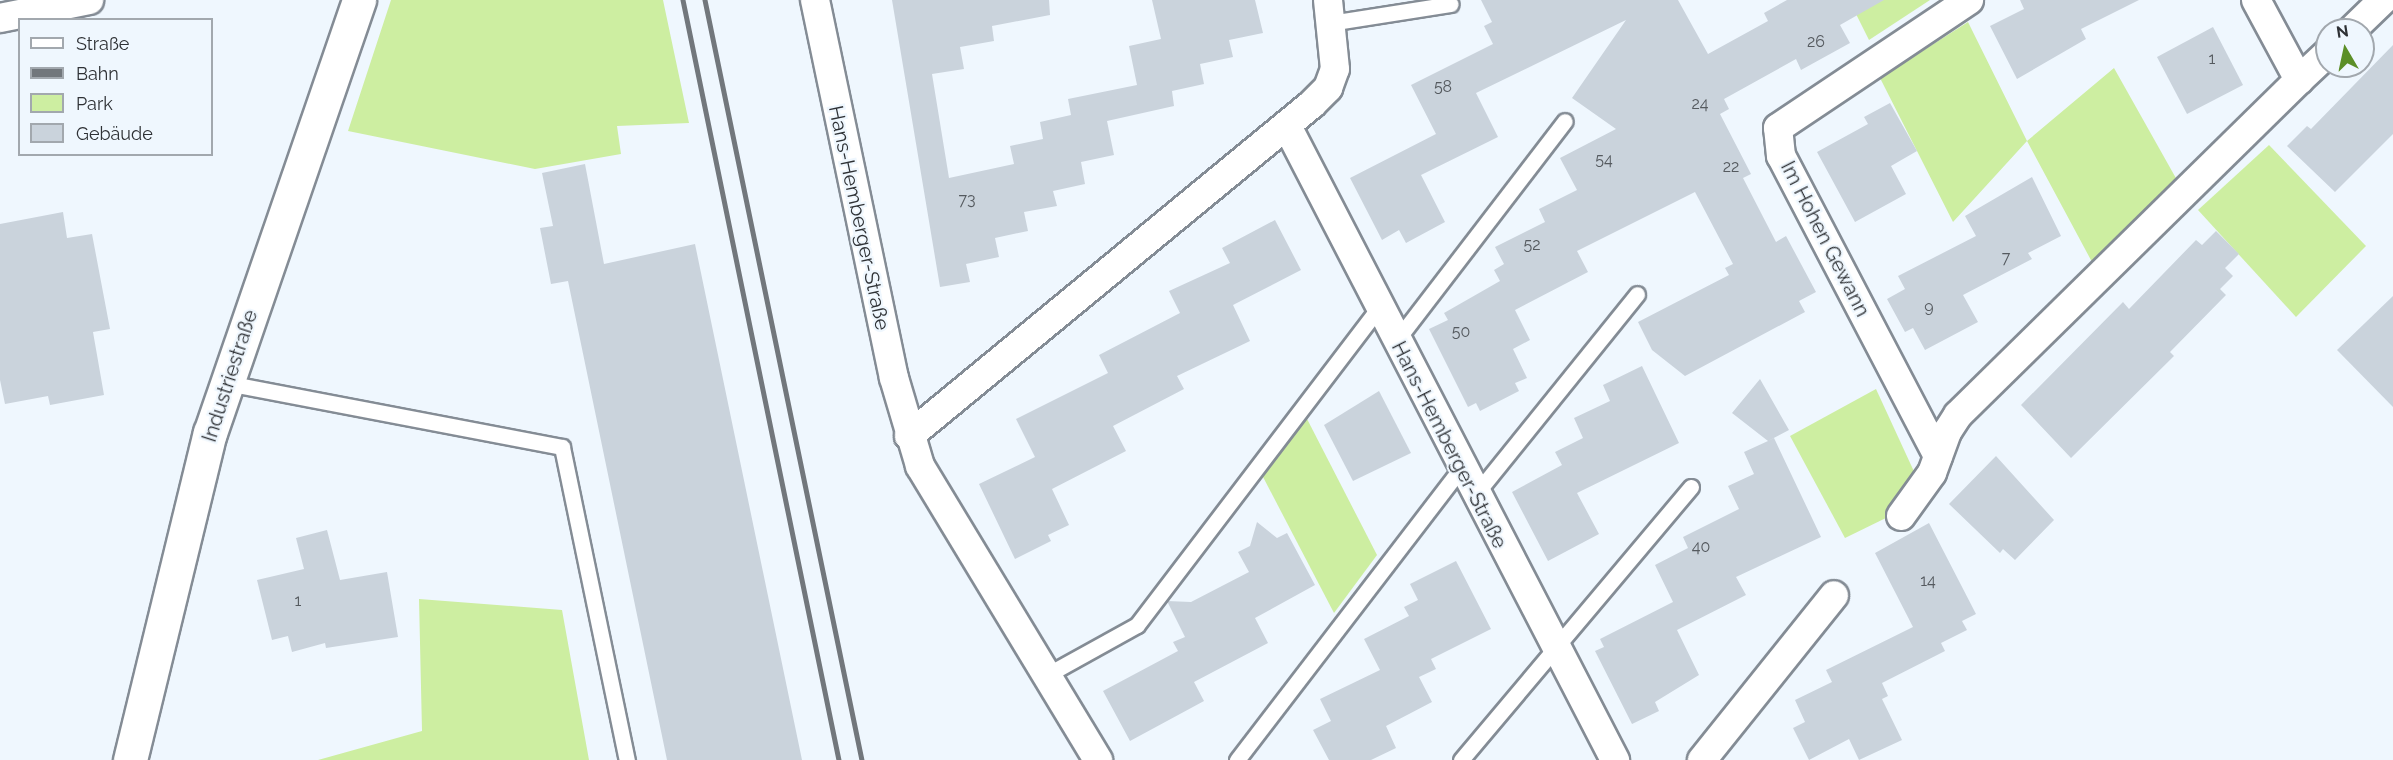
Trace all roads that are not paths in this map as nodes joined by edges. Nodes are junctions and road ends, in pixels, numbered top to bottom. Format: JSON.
{"nodes":[{"id":1,"x":88,"y":0,"type":"edge"},
{"id":2,"x":358,"y":0,"type":"edge"},
{"id":3,"x":814,"y":0,"type":"edge"},
{"id":4,"x":1970,"y":0,"type":"edge"},
{"id":5,"x":2256,"y":0,"type":"edge"},
{"id":6,"x":2383,"y":0,"type":"edge"},
{"id":7,"x":1451,"y":4,"type":"dead end"},
{"id":8,"x":1329,"y":11,"type":"edge"},
{"id":9,"x":0,"y":18,"type":"edge"},
{"id":10,"x":2364,"y":18,"type":"edge"},
{"id":11,"x":2315,"y":65,"type":"edge"},
{"id":12,"x":2299,"y":80,"type":"junction"},
{"id":13,"x":1565,"y":121,"type":"dead end"},
{"id":14,"x":1288,"y":128,"type":"junction"},
{"id":15,"x":1637,"y":294,"type":"dead end"},
{"id":16,"x":1379,"y":308,"type":"junction"},
{"id":17,"x":1396,"y":341,"type":"junction"},
{"id":18,"x":226,"y":383,"type":"junction"},
{"id":19,"x":909,"y":436,"type":"junction"},
{"id":20,"x":1938,"y":456,"type":"junction"},
{"id":21,"x":1461,"y":468,"type":"junction"},
{"id":22,"x":1691,"y":487,"type":"dead end"},
{"id":23,"x":1475,"y":495,"type":"junction"},
{"id":24,"x":1900,"y":516,"type":"dead end"},
{"id":25,"x":1834,"y":595,"type":"dead end"},
{"id":26,"x":1553,"y":648,"type":"junction"},
{"id":27,"x":1045,"y":676,"type":"junction"},
{"id":28,"x":130,"y":760,"type":"edge"},
{"id":29,"x":627,"y":760,"type":"edge"},
{"id":30,"x":1098,"y":760,"type":"edge"},
{"id":31,"x":1237,"y":760,"type":"edge"},
{"id":32,"x":1461,"y":760,"type":"edge"},
{"id":33,"x":1615,"y":760,"type":"edge"},
{"id":34,"x":1702,"y":760,"type":"edge"}],
"edges":[{"from":1,"to":9,"type":"street"},
{"from":2,"to":18,"type":"street","name":"Industriestraße"},
{"from":3,"to":19,"type":"street","name":"Hans-Hemberger-Straße"},
{"from":4,"to":20,"type":"street","name":"Im Hohen Gewann"},
{"from":5,"to":12,"type":"street"},
{"from":6,"to":10,"type":"street"},
{"from":7,"to":8,"type":"lane"},
{"from":8,"to":14,"type":"street"},
{"from":11,"to":12,"type":"street"},
{"from":12,"to":20,"type":"street"},
{"from":13,"to":17,"type":"lane"},
{"from":14,"to":16,"type":"street","name":"Hans-Hemberger-Straße"},
{"from":14,"to":19,"type":"street"},
{"from":15,"to":23,"type":"lane"},
{"from":16,"to":17,"type":"street","name":"Hans-Hemberger-Straße"},
{"from":16,"to":27,"type":"lane"},
{"from":17,"to":21,"type":"street","name":"Hans-Hemberger-Straße"},
{"from":18,"to":28,"type":"street","name":"Industriestraße"},
{"from":18,"to":29,"type":"lane"},
{"from":19,"to":27,"type":"street","name":"Hans-Hemberger-Straße"},
{"from":20,"to":24,"type":"street"},
{"from":21,"to":23,"type":"street","name":"Hans-Hemberger-Straße"},
{"from":21,"to":31,"type":"lane"},
{"from":22,"to":26,"type":"lane"},
{"from":23,"to":26,"type":"street","name":"Hans-Hemberger-Straße"},
{"from":25,"to":34,"type":"street"},
{"from":26,"to":32,"type":"lane"},
{"from":26,"to":33,"type":"street","name":"Hans-Hemberger-Straße"},
{"from":27,"to":30,"type":"street","name":"Hans-Hemberger-Straße"}]}
